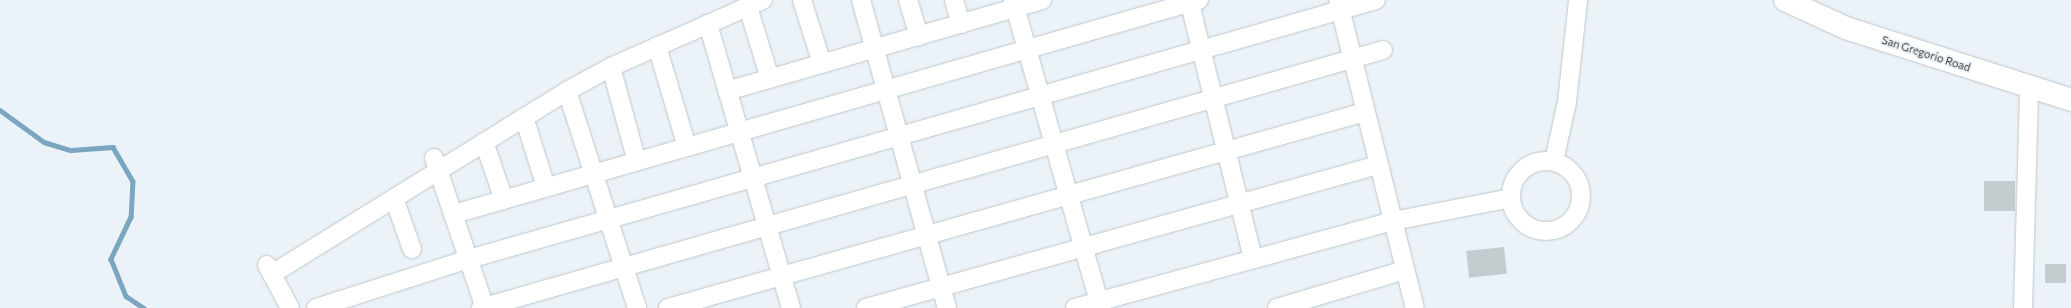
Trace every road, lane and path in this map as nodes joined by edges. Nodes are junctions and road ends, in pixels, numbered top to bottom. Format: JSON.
{"nodes":[{"id":1,"x":802,"y":0,"type":"edge"},
{"id":2,"x":861,"y":0,"type":"edge"},
{"id":3,"x":908,"y":0,"type":"edge"},
{"id":4,"x":954,"y":0,"type":"edge"},
{"id":5,"x":1042,"y":0,"type":"edge"},
{"id":6,"x":1376,"y":0,"type":"edge"},
{"id":7,"x":1578,"y":0,"type":"edge"},
{"id":8,"x":1785,"y":0,"type":"edge"},
{"id":9,"x":1193,"y":1,"type":"edge"},
{"id":10,"x":756,"y":3,"type":"edge"},
{"id":11,"x":1015,"y":4,"type":"edge"},
{"id":12,"x":1339,"y":5,"type":"edge"},
{"id":13,"x":708,"y":24,"type":"junction"},
{"id":14,"x":961,"y":24,"type":"junction"},
{"id":15,"x":919,"y":36,"type":"junction"},
{"id":16,"x":657,"y":46,"type":"junction"},
{"id":17,"x":875,"y":49,"type":"junction"},
{"id":18,"x":1028,"y":49,"type":"junction"},
{"id":19,"x":1201,"y":49,"type":"junction"},
{"id":20,"x":1383,"y":50,"type":"dead end"},
{"id":21,"x":1351,"y":58,"type":"junction"},
{"id":22,"x":822,"y":64,"type":"junction"},
{"id":23,"x":611,"y":67,"type":"junction"},
{"id":24,"x":770,"y":79,"type":"junction"},
{"id":25,"x":2029,"y":88,"type":"junction"},
{"id":26,"x":886,"y":90,"type":"junction"},
{"id":27,"x":567,"y":91,"type":"junction"},
{"id":28,"x":728,"y":91,"type":"junction"},
{"id":29,"x":1041,"y":95,"type":"junction"},
{"id":30,"x":1213,"y":98,"type":"junction"},
{"id":31,"x":2071,"y":100,"type":"edge"},
{"id":32,"x":1365,"y":112,"type":"junction"},
{"id":33,"x":524,"y":116,"type":"junction"},
{"id":34,"x":739,"y":132,"type":"junction"},
{"id":35,"x":899,"y":136,"type":"junction"},
{"id":36,"x":484,"y":142,"type":"junction"},
{"id":37,"x":1055,"y":143,"type":"junction"},
{"id":38,"x":687,"y":147,"type":"junction"},
{"id":39,"x":1226,"y":151,"type":"junction"},
{"id":40,"x":1554,"y":161,"type":"junction"},
{"id":41,"x":637,"y":162,"type":"junction"},
{"id":42,"x":436,"y":164,"type":"junction"},
{"id":43,"x":1378,"y":165,"type":"junction"},
{"id":44,"x":594,"y":174,"type":"junction"},
{"id":45,"x":753,"y":178,"type":"junction"},
{"id":46,"x":912,"y":184,"type":"junction"},
{"id":47,"x":546,"y":187,"type":"junction"},
{"id":48,"x":1069,"y":195,"type":"junction"},
{"id":49,"x":394,"y":198,"type":"junction"},
{"id":50,"x":1511,"y":198,"type":"junction"},
{"id":51,"x":504,"y":200,"type":"junction"},
{"id":52,"x":1239,"y":204,"type":"junction"},
{"id":53,"x":454,"y":214,"type":"junction"},
{"id":54,"x":609,"y":219,"type":"junction"},
{"id":55,"x":1393,"y":221,"type":"junction"},
{"id":56,"x":767,"y":226,"type":"junction"},
{"id":57,"x":927,"y":235,"type":"junction"},
{"id":58,"x":1084,"y":247,"type":"junction"},
{"id":59,"x":412,"y":249,"type":"dead end"},
{"id":60,"x":469,"y":259,"type":"junction"},
{"id":61,"x":1253,"y":259,"type":"junction"},
{"id":62,"x":625,"y":266,"type":"junction"},
{"id":63,"x":1405,"y":270,"type":"junction"},
{"id":64,"x":781,"y":276,"type":"junction"},
{"id":65,"x":941,"y":287,"type":"junction"},
{"id":66,"x":1100,"y":305,"type":"edge"},
{"id":67,"x":290,"y":308,"type":"edge"},
{"id":68,"x":316,"y":308,"type":"edge"},
{"id":69,"x":484,"y":308,"type":"edge"},
{"id":70,"x":637,"y":308,"type":"edge"},
{"id":71,"x":668,"y":308,"type":"edge"},
{"id":72,"x":791,"y":308,"type":"edge"},
{"id":73,"x":866,"y":308,"type":"edge"},
{"id":74,"x":947,"y":308,"type":"edge"},
{"id":75,"x":1075,"y":308,"type":"edge"},
{"id":76,"x":1277,"y":308,"type":"edge"},
{"id":77,"x":1415,"y":308,"type":"edge"},
{"id":78,"x":2023,"y":308,"type":"edge"}],
"edges":[{"from":1,"to":22,"type":"street"},
{"from":2,"to":17,"type":"street"},
{"from":3,"to":15,"type":"street"},
{"from":4,"to":14,"type":"street"},
{"from":5,"to":11,"type":"street"},
{"from":6,"to":12,"type":"street"},
{"from":7,"to":40,"type":"street"},
{"from":8,"to":25,"type":"street","name":"San Gregorio Road"},
{"from":9,"to":18,"type":"street"},
{"from":9,"to":19,"type":"street"},
{"from":10,"to":13,"type":"street"},
{"from":10,"to":24,"type":"street"},
{"from":11,"to":14,"type":"street"},
{"from":11,"to":18,"type":"street"},
{"from":12,"to":19,"type":"street"},
{"from":12,"to":21,"type":"street"},
{"from":13,"to":16,"type":"street"},
{"from":13,"to":28,"type":"street"},
{"from":14,"to":15,"type":"street"},
{"from":15,"to":17,"type":"street"},
{"from":16,"to":23,"type":"street"},
{"from":16,"to":38,"type":"street"},
{"from":17,"to":22,"type":"street"},
{"from":17,"to":26,"type":"street"},
{"from":18,"to":26,"type":"street"},
{"from":18,"to":29,"type":"street"},
{"from":19,"to":29,"type":"street"},
{"from":19,"to":30,"type":"street"},
{"from":20,"to":21,"type":"street"},
{"from":21,"to":30,"type":"street"},
{"from":21,"to":32,"type":"street"},
{"from":22,"to":24,"type":"street"},
{"from":23,"to":27,"type":"street"},
{"from":23,"to":41,"type":"street"},
{"from":24,"to":28,"type":"street"},
{"from":25,"to":31,"type":"street","name":"San Gregorio Road"},
{"from":25,"to":78,"type":"street"},
{"from":26,"to":34,"type":"street"},
{"from":26,"to":35,"type":"street"},
{"from":27,"to":33,"type":"street"},
{"from":27,"to":44,"type":"street"},
{"from":28,"to":34,"type":"street"},
{"from":29,"to":35,"type":"street"},
{"from":29,"to":37,"type":"street"},
{"from":30,"to":37,"type":"street"},
{"from":30,"to":39,"type":"street"},
{"from":32,"to":39,"type":"street"},
{"from":32,"to":43,"type":"street"},
{"from":33,"to":36,"type":"street"},
{"from":33,"to":47,"type":"street"},
{"from":34,"to":38,"type":"street"},
{"from":34,"to":45,"type":"street"},
{"from":35,"to":45,"type":"street"},
{"from":35,"to":46,"type":"street"},
{"from":36,"to":42,"type":"street"},
{"from":36,"to":51,"type":"street"},
{"from":37,"to":46,"type":"street"},
{"from":37,"to":48,"type":"street"},
{"from":38,"to":41,"type":"street"},
{"from":39,"to":48,"type":"street"},
{"from":39,"to":52,"type":"street"},
{"from":40,"to":50,"type":"street"},
{"from":40,"to":50,"type":"street"},
{"from":41,"to":44,"type":"street"},
{"from":42,"to":49,"type":"street"},
{"from":42,"to":53,"type":"street"},
{"from":43,"to":52,"type":"street"},
{"from":43,"to":55,"type":"street"},
{"from":44,"to":47,"type":"street"},
{"from":44,"to":54,"type":"street"},
{"from":45,"to":54,"type":"street"},
{"from":45,"to":56,"type":"street"},
{"from":46,"to":56,"type":"street"},
{"from":46,"to":57,"type":"street"},
{"from":47,"to":51,"type":"street"},
{"from":48,"to":57,"type":"street"},
{"from":48,"to":58,"type":"street"},
{"from":49,"to":59,"type":"street"},
{"from":49,"to":67,"type":"street"},
{"from":50,"to":55,"type":"street"},
{"from":51,"to":53,"type":"street"},
{"from":52,"to":58,"type":"street"},
{"from":52,"to":61,"type":"street"},
{"from":53,"to":60,"type":"street"},
{"from":54,"to":60,"type":"street"},
{"from":54,"to":62,"type":"street"},
{"from":55,"to":61,"type":"street"},
{"from":55,"to":63,"type":"street"},
{"from":56,"to":62,"type":"street"},
{"from":56,"to":64,"type":"street"},
{"from":57,"to":64,"type":"street"},
{"from":57,"to":65,"type":"street"},
{"from":58,"to":65,"type":"street"},
{"from":58,"to":66,"type":"street"},
{"from":60,"to":68,"type":"street"},
{"from":60,"to":69,"type":"street"},
{"from":61,"to":66,"type":"street"},
{"from":62,"to":69,"type":"street"},
{"from":62,"to":70,"type":"street"},
{"from":63,"to":76,"type":"street"},
{"from":63,"to":77,"type":"street"},
{"from":64,"to":71,"type":"street"},
{"from":64,"to":72,"type":"street"},
{"from":65,"to":73,"type":"street"},
{"from":65,"to":74,"type":"street"},
{"from":66,"to":75,"type":"street"}]}
